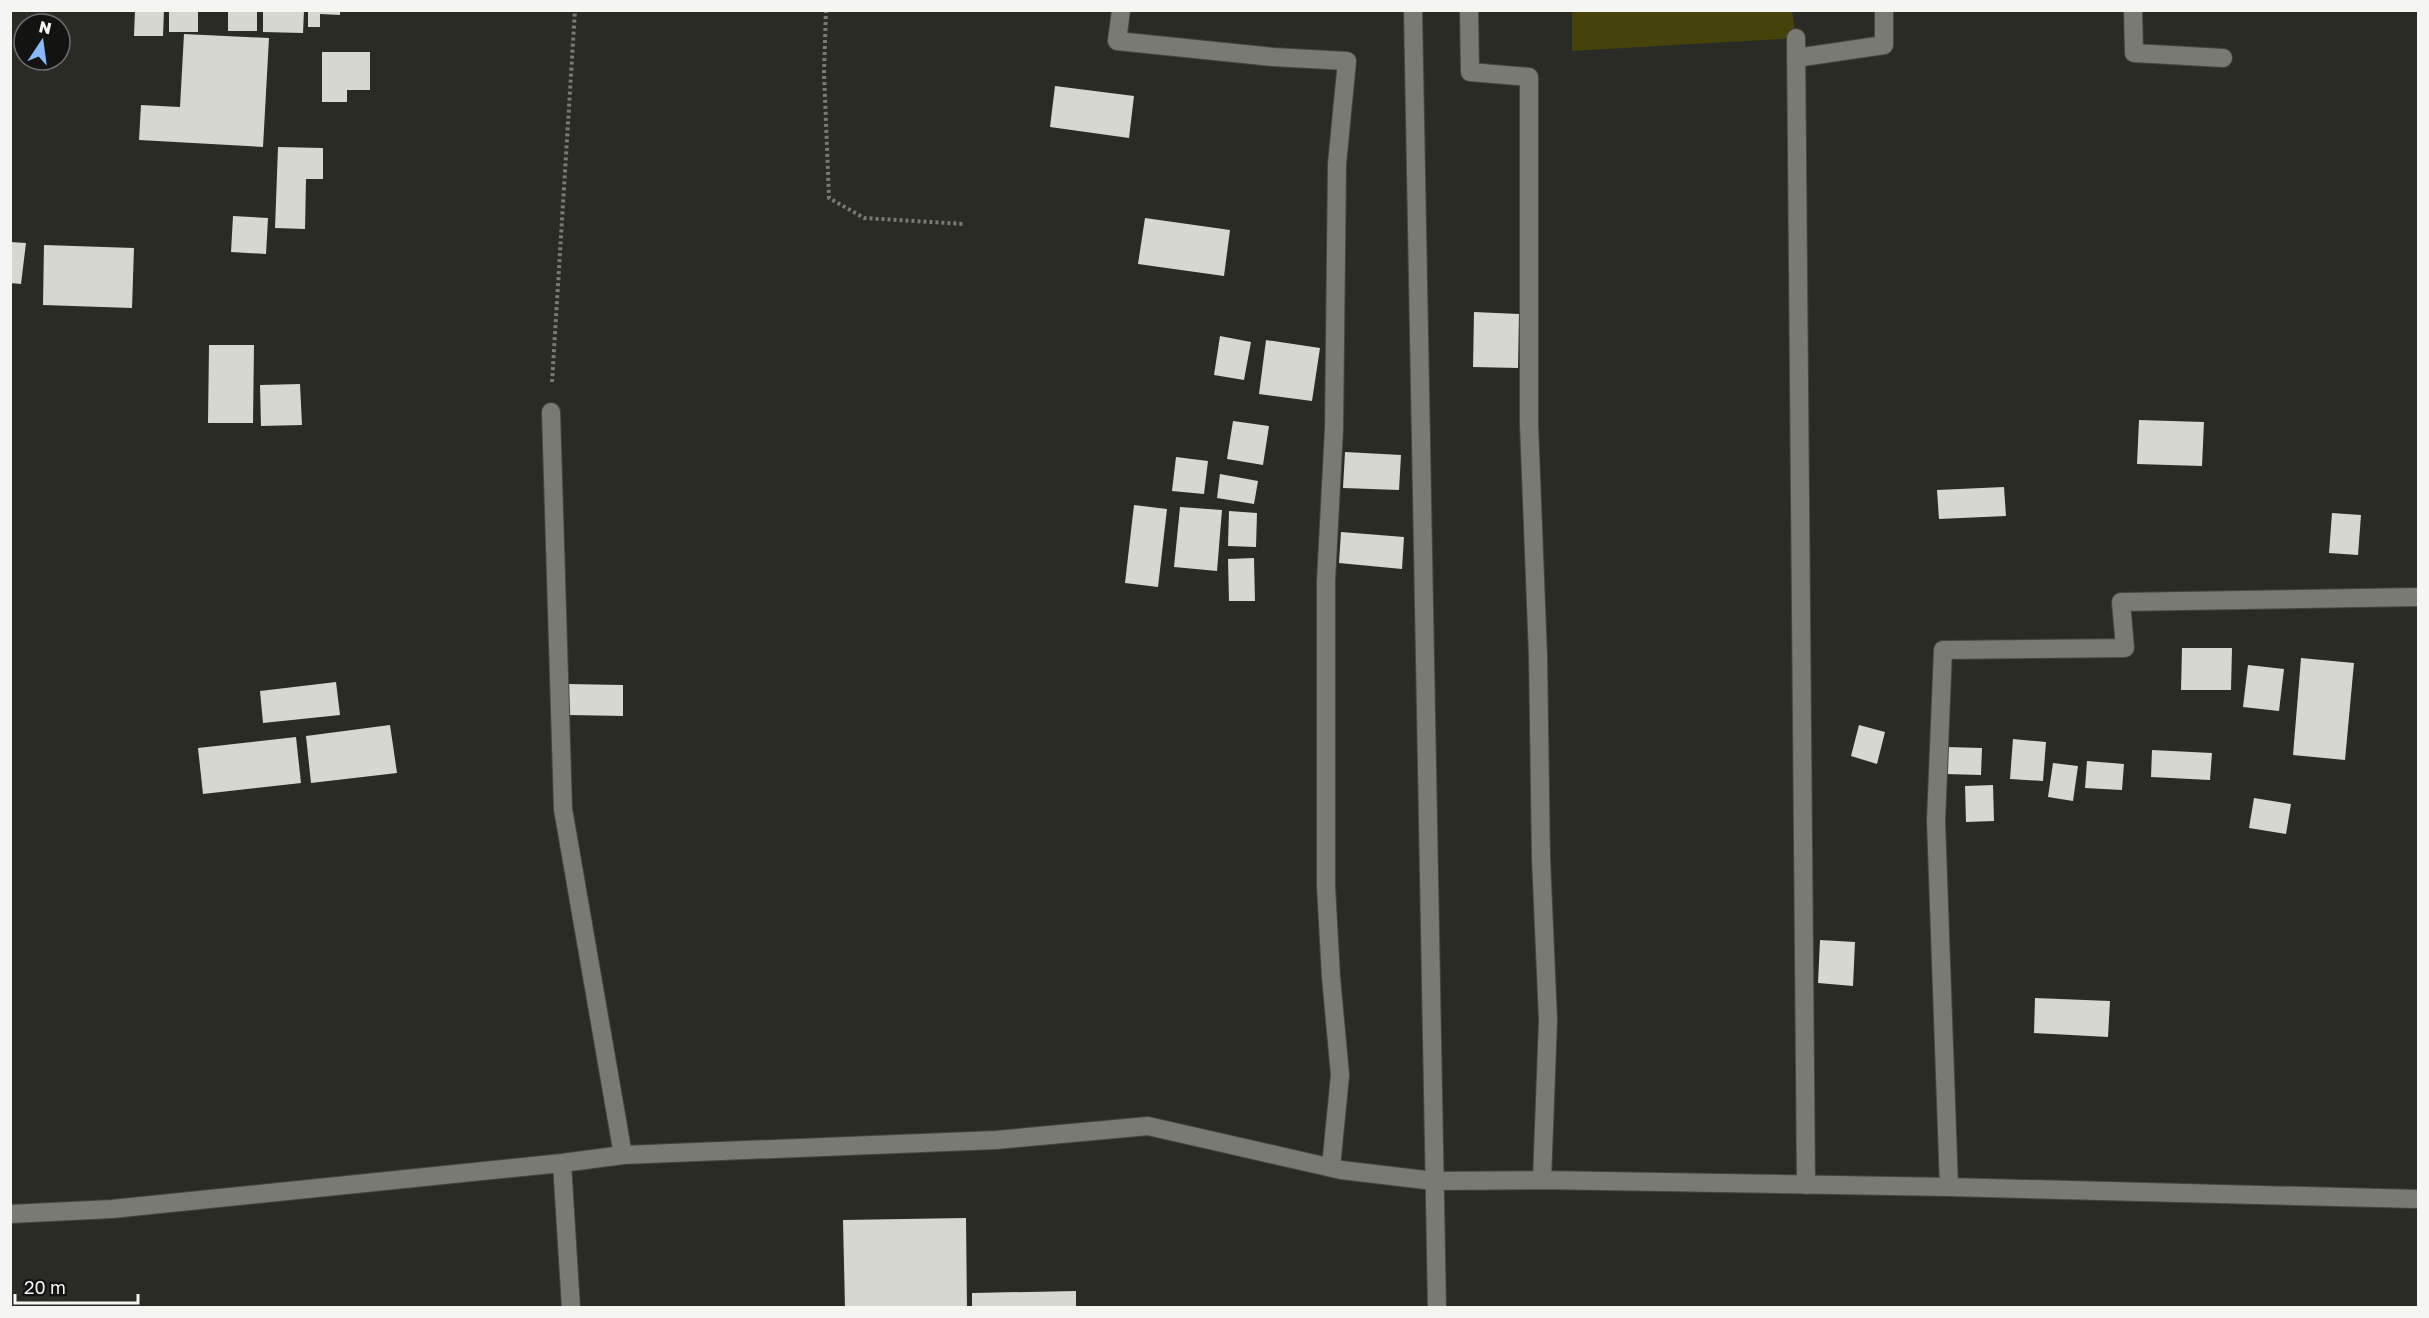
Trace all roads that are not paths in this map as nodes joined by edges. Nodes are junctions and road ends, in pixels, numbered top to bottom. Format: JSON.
{"nodes":[{"id":1,"x":1121,"y":10,"type":"edge"},
{"id":2,"x":1413,"y":10,"type":"edge"},
{"id":3,"x":1470,"y":10,"type":"edge"},
{"id":4,"x":1884,"y":10,"type":"edge"},
{"id":5,"x":2133,"y":10,"type":"edge"},
{"id":6,"x":1796,"y":38,"type":"dead end"},
{"id":7,"x":1796,"y":58,"type":"junction"},
{"id":8,"x":2223,"y":58,"type":"dead end"},
{"id":9,"x":551,"y":412,"type":"road end"},
{"id":10,"x":2418,"y":597,"type":"edge"},
{"id":11,"x":623,"y":1155,"type":"junction"},
{"id":12,"x":562,"y":1163,"type":"junction"},
{"id":13,"x":1332,"y":1167,"type":"junction"},
{"id":14,"x":1542,"y":1180,"type":"junction"},
{"id":15,"x":1434,"y":1181,"type":"junction"},
{"id":16,"x":1806,"y":1185,"type":"junction"},
{"id":17,"x":1949,"y":1187,"type":"junction"},
{"id":18,"x":2418,"y":1199,"type":"edge"},
{"id":19,"x":10,"y":1214,"type":"edge"},
{"id":20,"x":571,"y":1308,"type":"edge"},
{"id":21,"x":1437,"y":1308,"type":"edge"}],
"edges":[{"from":1,"to":13,"type":"street"},
{"from":2,"to":15,"type":"street"},
{"from":3,"to":14,"type":"street"},
{"from":4,"to":7,"type":"street"},
{"from":5,"to":8,"type":"street"},
{"from":6,"to":7,"type":"street"},
{"from":7,"to":16,"type":"street"},
{"from":9,"to":11,"type":"street"},
{"from":10,"to":17,"type":"street"},
{"from":11,"to":12,"type":"street"},
{"from":11,"to":13,"type":"street"},
{"from":12,"to":19,"type":"street"},
{"from":12,"to":20,"type":"street"},
{"from":13,"to":15,"type":"street"},
{"from":14,"to":15,"type":"street"},
{"from":14,"to":16,"type":"street"},
{"from":15,"to":21,"type":"street"},
{"from":16,"to":17,"type":"street"},
{"from":17,"to":18,"type":"street"}]}
